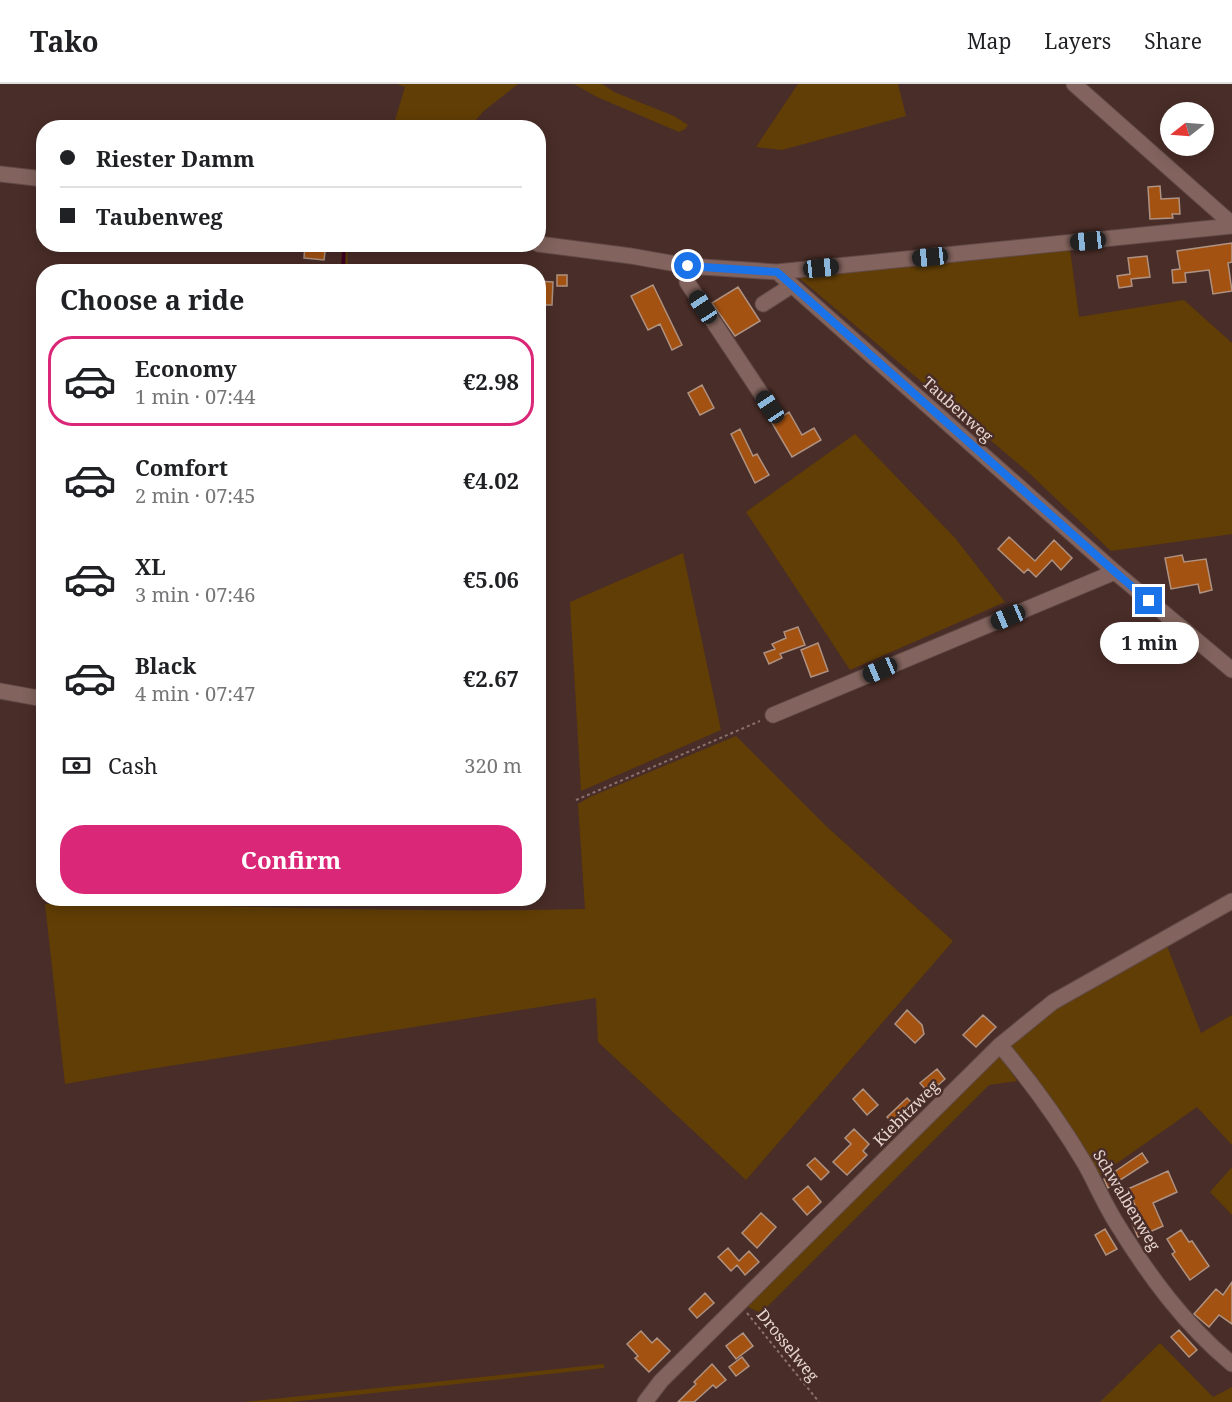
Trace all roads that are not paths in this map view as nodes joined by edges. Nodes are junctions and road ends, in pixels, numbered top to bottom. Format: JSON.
{"nodes":[{"id":1,"x":1074,"y":84,"type":"edge"},
{"id":2,"x":0,"y":174,"type":"edge"},
{"id":3,"x":36,"y":178,"type":"edge"},
{"id":4,"x":1232,"y":225,"type":"edge"},
{"id":5,"x":546,"y":245,"type":"edge"},
{"id":6,"x":688,"y":266,"type":"junction"},
{"id":7,"x":777,"y":272,"type":"junction"},
{"id":8,"x":791,"y":286,"type":"junction"},
{"id":9,"x":763,"y":304,"type":"dead end"},
{"id":10,"x":770,"y":407,"type":"dead end"},
{"id":11,"x":1115,"y":572,"type":"junction"},
{"id":12,"x":1232,"y":670,"type":"edge"},
{"id":13,"x":0,"y":691,"type":"edge"},
{"id":14,"x":36,"y":698,"type":"edge"},
{"id":15,"x":773,"y":715,"type":"road end"},
{"id":16,"x":1232,"y":901,"type":"edge"},
{"id":17,"x":1000,"y":1045,"type":"junction"},
{"id":18,"x":1232,"y":1364,"type":"edge"},
{"id":19,"x":645,"y":1402,"type":"edge"}],
"edges":[{"from":1,"to":4,"type":"street"},
{"from":2,"to":3,"type":"street"},
{"from":4,"to":7,"type":"street"},
{"from":5,"to":6,"type":"street"},
{"from":6,"to":7,"type":"street"},
{"from":6,"to":10,"type":"street"},
{"from":7,"to":8,"type":"street","name":"Taubenweg"},
{"from":8,"to":9,"type":"street"},
{"from":8,"to":11,"type":"street","name":"Taubenweg"},
{"from":11,"to":12,"type":"street","name":"Taubenweg"},
{"from":11,"to":15,"type":"street"},
{"from":13,"to":14,"type":"street"},
{"from":16,"to":17,"type":"street","name":"Kiebitzweg"},
{"from":17,"to":18,"type":"street","name":"Schwalbenweg"},
{"from":17,"to":19,"type":"street","name":"Kiebitzweg"}]}
